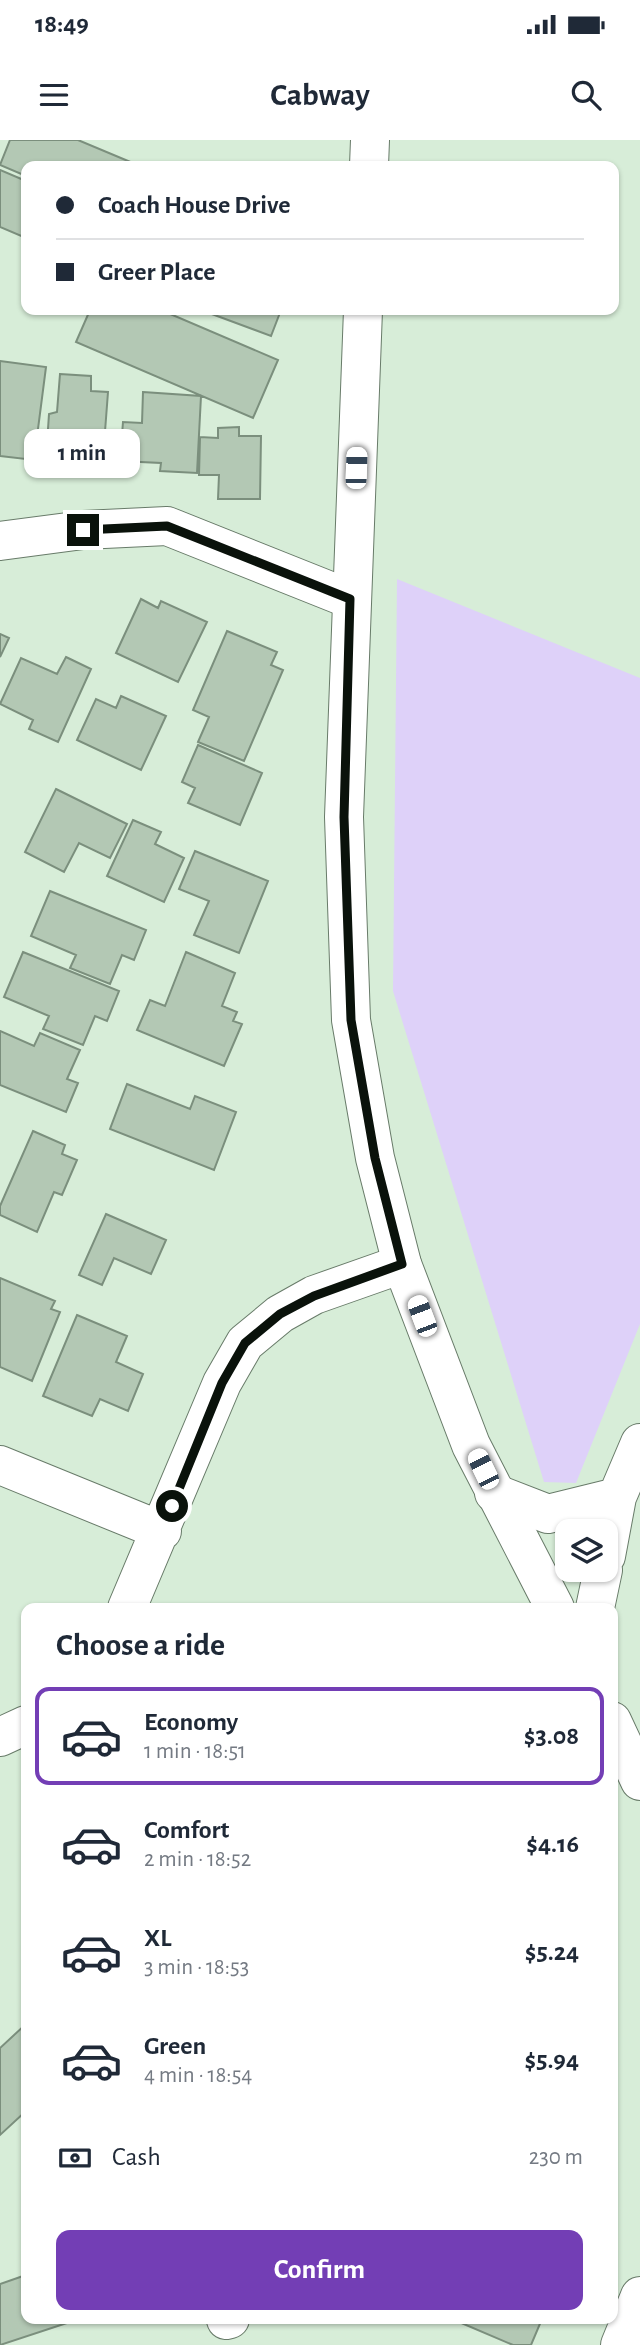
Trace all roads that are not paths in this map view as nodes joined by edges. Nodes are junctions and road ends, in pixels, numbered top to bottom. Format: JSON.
{"nodes":[{"id":1,"x":370,"y":140,"type":"edge"},
{"id":2,"x":369,"y":161,"type":"edge"},
{"id":3,"x":363,"y":315,"type":"edge"},
{"id":4,"x":0,"y":541,"type":"edge"},
{"id":5,"x":350,"y":599,"type":"junction"},
{"id":6,"x":402,"y":1264,"type":"junction"},
{"id":7,"x":640,"y":1443,"type":"edge"},
{"id":8,"x":0,"y":1465,"type":"edge"},
{"id":9,"x":494,"y":1493,"type":"junction"},
{"id":10,"x":617,"y":1497,"type":"junction"},
{"id":11,"x":613,"y":1519,"type":"edge"},
{"id":12,"x":162,"y":1531,"type":"junction"},
{"id":13,"x":600,"y":1582,"type":"edge"},
{"id":14,"x":129,"y":1603,"type":"edge"},
{"id":15,"x":552,"y":1603,"type":"edge"},
{"id":16,"x":596,"y":1603,"type":"edge"},
{"id":17,"x":21,"y":1727,"type":"edge"},
{"id":18,"x":618,"y":1733,"type":"edge"},
{"id":19,"x":0,"y":1737,"type":"edge"},
{"id":20,"x":638,"y":1771,"type":"edge"},
{"id":21,"x":640,"y":2296,"type":"edge"},
{"id":22,"x":620,"y":2345,"type":"edge"}],
"edges":[{"from":1,"to":2,"type":"main road"},
{"from":3,"to":5,"type":"main road"},
{"from":4,"to":5,"type":"main road"},
{"from":5,"to":6,"type":"main road"},
{"from":6,"to":9,"type":"main road"},
{"from":6,"to":12,"type":"main road"},
{"from":7,"to":10,"type":"main road"},
{"from":8,"to":12,"type":"main road"},
{"from":9,"to":10,"type":"main road"},
{"from":9,"to":15,"type":"main road"},
{"from":10,"to":11,"type":"main road"},
{"from":12,"to":14,"type":"main road"},
{"from":13,"to":16,"type":"main road"},
{"from":17,"to":19,"type":"main road"},
{"from":18,"to":20,"type":"main road"},
{"from":21,"to":22,"type":"main road"}]}
